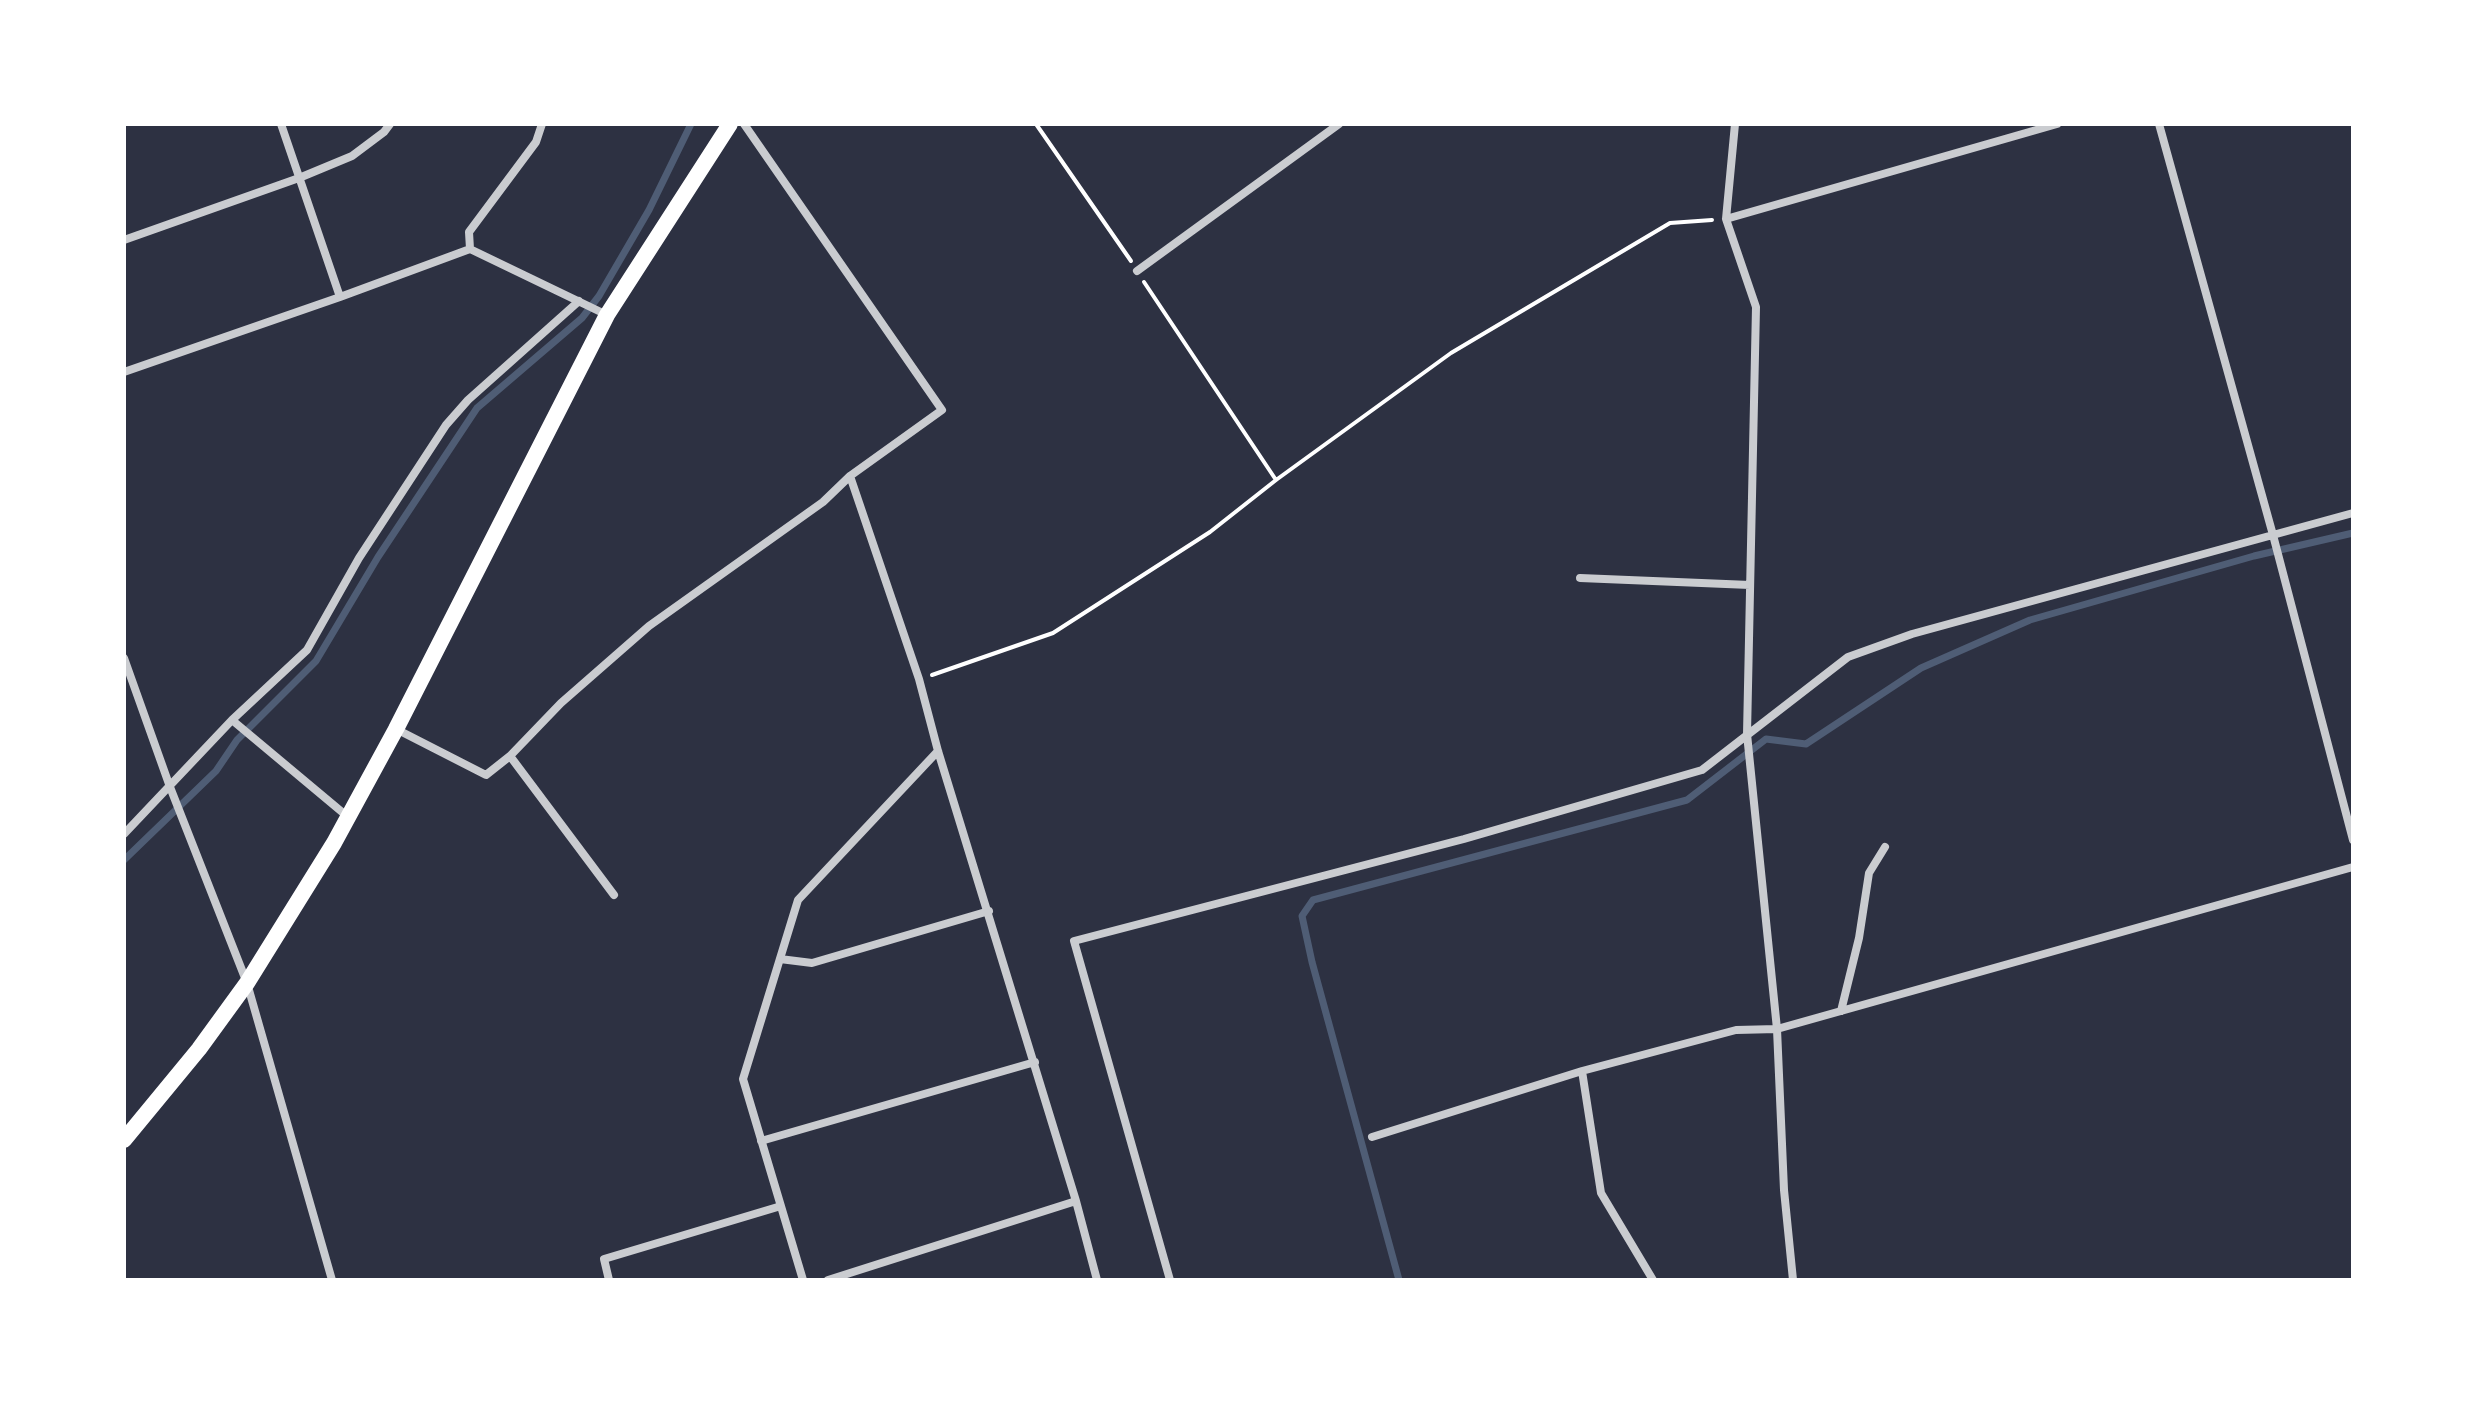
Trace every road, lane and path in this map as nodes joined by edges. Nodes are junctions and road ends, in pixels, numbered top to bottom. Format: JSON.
{"nodes":[{"id":1,"x":281,"y":124,"type":"edge"},
{"id":2,"x":390,"y":124,"type":"edge"},
{"id":3,"x":542,"y":124,"type":"edge"},
{"id":4,"x":730,"y":124,"type":"edge"},
{"id":5,"x":744,"y":124,"type":"edge"},
{"id":6,"x":1036,"y":124,"type":"edge"},
{"id":7,"x":1339,"y":124,"type":"edge"},
{"id":8,"x":1735,"y":124,"type":"edge"},
{"id":9,"x":2057,"y":124,"type":"edge"},
{"id":10,"x":2159,"y":124,"type":"edge"},
{"id":11,"x":299,"y":178,"type":"junction"},
{"id":12,"x":1726,"y":219,"type":"junction"},
{"id":13,"x":124,"y":240,"type":"edge"},
{"id":14,"x":470,"y":249,"type":"junction"},
{"id":15,"x":1137,"y":271,"type":"junction"},
{"id":16,"x":340,"y":297,"type":"junction"},
{"id":17,"x":579,"y":301,"type":"junction"},
{"id":18,"x":607,"y":315,"type":"junction"},
{"id":19,"x":124,"y":372,"type":"edge"},
{"id":20,"x":850,"y":476,"type":"junction"},
{"id":21,"x":1276,"y":480,"type":"junction"},
{"id":22,"x":2353,"y":513,"type":"edge"},
{"id":23,"x":2273,"y":535,"type":"junction"},
{"id":24,"x":1580,"y":578,"type":"dead end"},
{"id":25,"x":1750,"y":585,"type":"junction"},
{"id":26,"x":124,"y":658,"type":"edge"},
{"id":27,"x":919,"y":679,"type":"junction"},
{"id":28,"x":232,"y":720,"type":"junction"},
{"id":29,"x":396,"y":729,"type":"junction"},
{"id":30,"x":1747,"y":734,"type":"junction"},
{"id":31,"x":938,"y":751,"type":"junction"},
{"id":32,"x":510,"y":756,"type":"junction"},
{"id":33,"x":170,"y":787,"type":"junction"},
{"id":34,"x":348,"y":817,"type":"junction"},
{"id":35,"x":124,"y":834,"type":"edge"},
{"id":36,"x":2353,"y":840,"type":"edge"},
{"id":37,"x":1885,"y":847,"type":"dead end"},
{"id":38,"x":2353,"y":867,"type":"edge"},
{"id":39,"x":614,"y":895,"type":"dead end"},
{"id":40,"x":989,"y":911,"type":"junction"},
{"id":41,"x":780,"y":959,"type":"junction"},
{"id":42,"x":247,"y":983,"type":"junction"},
{"id":43,"x":1841,"y":1011,"type":"junction"},
{"id":44,"x":1777,"y":1029,"type":"junction"},
{"id":45,"x":1035,"y":1062,"type":"junction"},
{"id":46,"x":1582,"y":1071,"type":"junction"},
{"id":47,"x":1372,"y":1137,"type":"dead end"},
{"id":48,"x":124,"y":1140,"type":"edge"},
{"id":49,"x":761,"y":1141,"type":"junction"},
{"id":50,"x":1076,"y":1201,"type":"junction"},
{"id":51,"x":781,"y":1206,"type":"junction"},
{"id":52,"x":332,"y":1280,"type":"edge"},
{"id":53,"x":609,"y":1280,"type":"edge"},
{"id":54,"x":803,"y":1280,"type":"edge"},
{"id":55,"x":828,"y":1280,"type":"edge"},
{"id":56,"x":1097,"y":1280,"type":"edge"},
{"id":57,"x":1170,"y":1280,"type":"edge"},
{"id":58,"x":1653,"y":1280,"type":"edge"},
{"id":59,"x":1793,"y":1280,"type":"edge"}],
"edges":[{"from":1,"to":11,"type":"street"},
{"from":2,"to":11,"type":"street"},
{"from":3,"to":14,"type":"street"},
{"from":4,"to":18,"type":"main road"},
{"from":5,"to":20,"type":"street"},
{"from":6,"to":15,"type":"path"},
{"from":7,"to":15,"type":"street"},
{"from":8,"to":12,"type":"street"},
{"from":9,"to":12,"type":"street"},
{"from":10,"to":23,"type":"street"},
{"from":11,"to":13,"type":"street"},
{"from":11,"to":16,"type":"street"},
{"from":12,"to":21,"type":"path"},
{"from":12,"to":25,"type":"street"},
{"from":14,"to":16,"type":"street"},
{"from":14,"to":17,"type":"street"},
{"from":15,"to":21,"type":"path"},
{"from":16,"to":19,"type":"street"},
{"from":17,"to":18,"type":"street"},
{"from":17,"to":28,"type":"street"},
{"from":18,"to":29,"type":"main road"},
{"from":20,"to":27,"type":"street"},
{"from":20,"to":32,"type":"street"},
{"from":21,"to":27,"type":"path"},
{"from":22,"to":23,"type":"street"},
{"from":23,"to":30,"type":"street"},
{"from":23,"to":36,"type":"street"},
{"from":24,"to":25,"type":"street"},
{"from":25,"to":30,"type":"street"},
{"from":26,"to":33,"type":"street"},
{"from":27,"to":31,"type":"street"},
{"from":28,"to":33,"type":"street"},
{"from":28,"to":34,"type":"street"},
{"from":29,"to":32,"type":"street"},
{"from":29,"to":34,"type":"main road"},
{"from":30,"to":44,"type":"street"},
{"from":30,"to":57,"type":"street"},
{"from":31,"to":40,"type":"street"},
{"from":31,"to":41,"type":"street"},
{"from":32,"to":39,"type":"street"},
{"from":33,"to":35,"type":"street"},
{"from":33,"to":42,"type":"street"},
{"from":34,"to":42,"type":"main road"},
{"from":37,"to":43,"type":"street"},
{"from":38,"to":43,"type":"street"},
{"from":40,"to":41,"type":"street"},
{"from":40,"to":45,"type":"street"},
{"from":41,"to":49,"type":"street"},
{"from":42,"to":48,"type":"main road"},
{"from":42,"to":52,"type":"street"},
{"from":43,"to":44,"type":"street"},
{"from":44,"to":46,"type":"street"},
{"from":44,"to":59,"type":"street"},
{"from":45,"to":49,"type":"street"},
{"from":45,"to":50,"type":"street"},
{"from":46,"to":47,"type":"street"},
{"from":46,"to":58,"type":"street"},
{"from":49,"to":51,"type":"street"},
{"from":50,"to":55,"type":"street"},
{"from":50,"to":56,"type":"street"},
{"from":51,"to":53,"type":"street"},
{"from":51,"to":54,"type":"street"}]}
